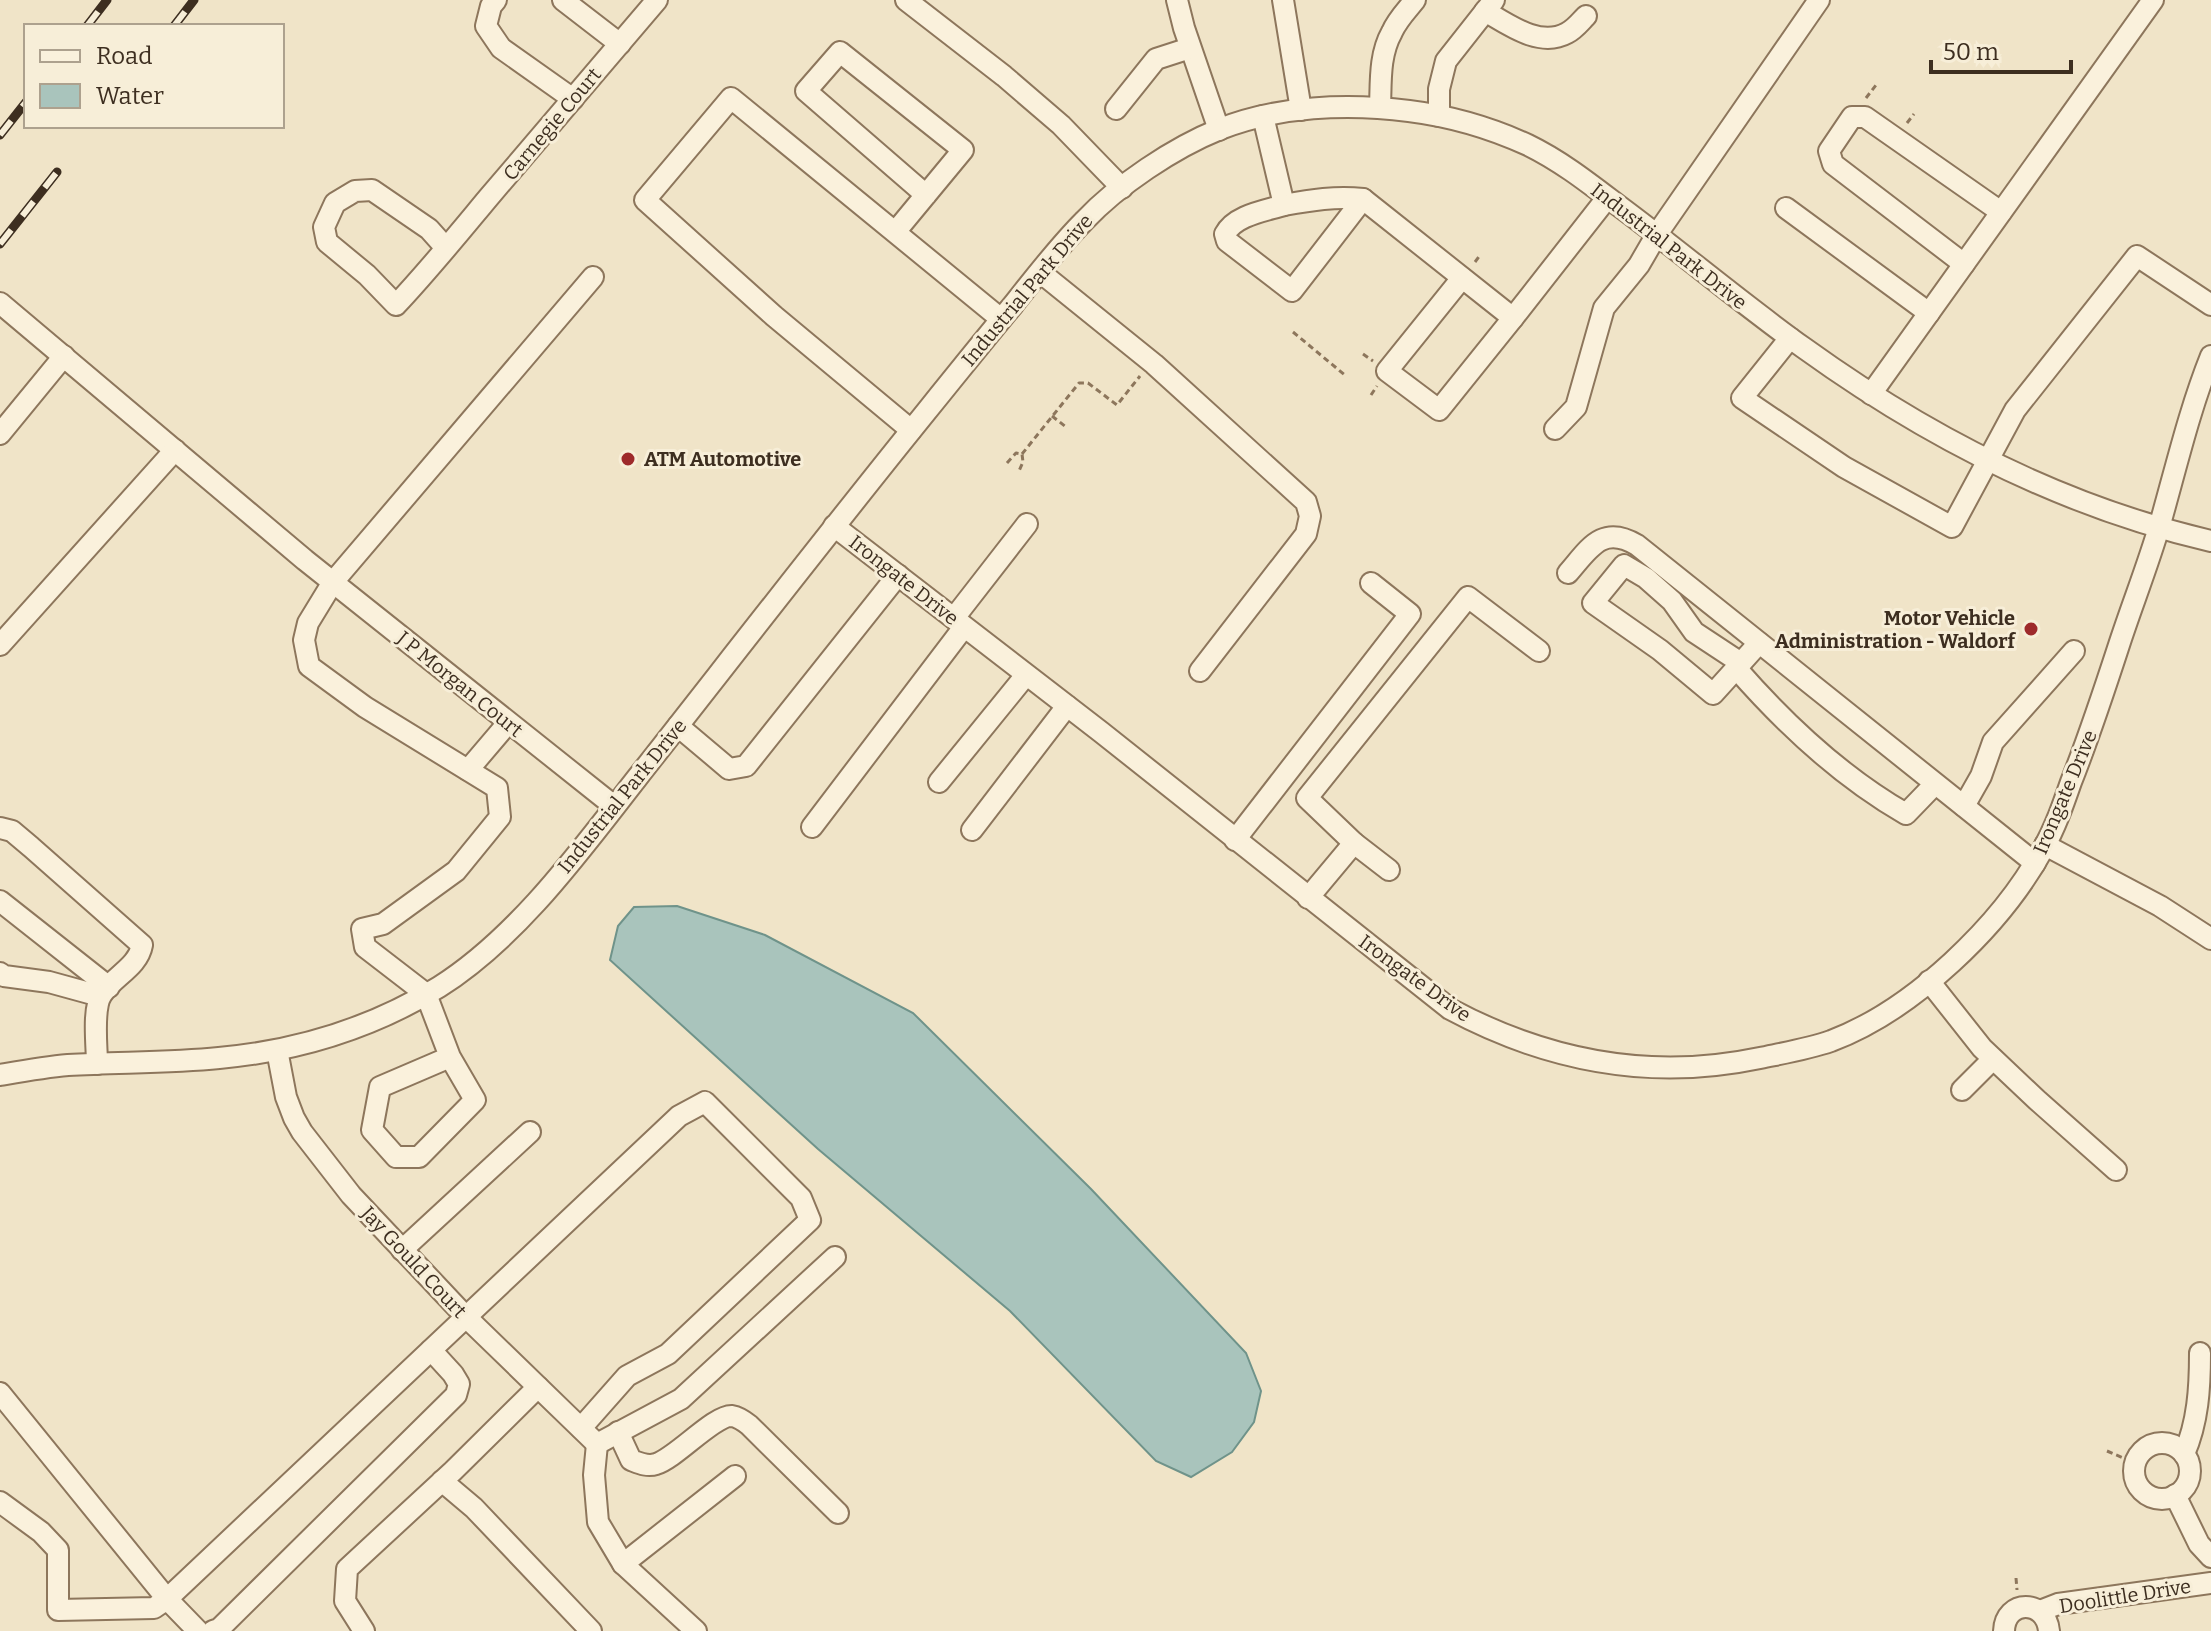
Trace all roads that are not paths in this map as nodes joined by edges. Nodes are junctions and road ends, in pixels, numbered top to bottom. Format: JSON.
{"nodes":[{"id":1,"x":496,"y":0,"type":"edge"},
{"id":2,"x":563,"y":0,"type":"edge"},
{"id":3,"x":657,"y":0,"type":"edge"},
{"id":4,"x":906,"y":0,"type":"edge"},
{"id":5,"x":1177,"y":0,"type":"edge"},
{"id":6,"x":1283,"y":0,"type":"edge"},
{"id":7,"x":1415,"y":0,"type":"edge"},
{"id":8,"x":1819,"y":0,"type":"edge"},
{"id":9,"x":2153,"y":0,"type":"edge"},
{"id":10,"x":1490,"y":6,"type":"edge"},
{"id":11,"x":1586,"y":16,"type":"dead end"},
{"id":12,"x":620,"y":44,"type":"junction"},
{"id":13,"x":1190,"y":48,"type":"junction"},
{"id":14,"x":573,"y":99,"type":"junction"},
{"id":15,"x":1380,"y":108,"type":"junction"},
{"id":16,"x":1116,"y":109,"type":"dead end"},
{"id":17,"x":1301,"y":110,"type":"junction"},
{"id":18,"x":1263,"y":116,"type":"junction"},
{"id":19,"x":1439,"y":116,"type":"junction"},
{"id":20,"x":1219,"y":130,"type":"junction"},
{"id":21,"x":1122,"y":188,"type":"junction"},
{"id":22,"x":926,"y":195,"type":"junction"},
{"id":23,"x":1607,"y":198,"type":"junction"},
{"id":24,"x":1363,"y":199,"type":"junction"},
{"id":25,"x":1284,"y":205,"type":"junction"},
{"id":26,"x":1786,"y":208,"type":"dead end"},
{"id":27,"x":2001,"y":212,"type":"junction"},
{"id":28,"x":896,"y":231,"type":"junction"},
{"id":29,"x":1657,"y":234,"type":"junction"},
{"id":30,"x":446,"y":248,"type":"junction"},
{"id":31,"x":1964,"y":264,"type":"junction"},
{"id":32,"x":1040,"y":272,"type":"junction"},
{"id":33,"x":1466,"y":273,"type":"junction"},
{"id":34,"x":593,"y":277,"type":"dead end"},
{"id":35,"x":0,"y":303,"type":"edge"},
{"id":36,"x":2211,"y":305,"type":"edge"},
{"id":37,"x":1929,"y":313,"type":"junction"},
{"id":38,"x":1513,"y":318,"type":"junction"},
{"id":39,"x":1001,"y":319,"type":"junction"},
{"id":40,"x":1790,"y":338,"type":"junction"},
{"id":41,"x":64,"y":356,"type":"junction"},
{"id":42,"x":2211,"y":356,"type":"edge"},
{"id":43,"x":1871,"y":394,"type":"junction"},
{"id":44,"x":1555,"y":429,"type":"dead end"},
{"id":45,"x":911,"y":430,"type":"junction"},
{"id":46,"x":0,"y":434,"type":"edge"},
{"id":47,"x":175,"y":450,"type":"junction"},
{"id":48,"x":1990,"y":460,"type":"junction"},
{"id":49,"x":1027,"y":524,"type":"dead end"},
{"id":50,"x":834,"y":526,"type":"junction"},
{"id":51,"x":2158,"y":529,"type":"junction"},
{"id":52,"x":2211,"y":541,"type":"edge"},
{"id":53,"x":1568,"y":573,"type":"dead end"},
{"id":54,"x":898,"y":575,"type":"junction"},
{"id":55,"x":333,"y":582,"type":"junction"},
{"id":56,"x":1371,"y":583,"type":"dead end"},
{"id":57,"x":959,"y":622,"type":"junction"},
{"id":58,"x":1759,"y":643,"type":"junction"},
{"id":59,"x":0,"y":645,"type":"edge"},
{"id":60,"x":1539,"y":651,"type":"dead end"},
{"id":61,"x":2074,"y":651,"type":"dead end"},
{"id":62,"x":1739,"y":666,"type":"junction"},
{"id":63,"x":1200,"y":671,"type":"dead end"},
{"id":64,"x":1026,"y":675,"type":"junction"},
{"id":65,"x":1067,"y":706,"type":"junction"},
{"id":66,"x":508,"y":723,"type":"junction"},
{"id":67,"x":678,"y":726,"type":"junction"},
{"id":68,"x":468,"y":770,"type":"junction"},
{"id":69,"x":939,"y":782,"type":"dead end"},
{"id":70,"x":1935,"y":784,"type":"junction"},
{"id":71,"x":614,"y":806,"type":"junction"},
{"id":72,"x":1964,"y":806,"type":"junction"},
{"id":73,"x":812,"y":827,"type":"dead end"},
{"id":74,"x":0,"y":828,"type":"edge"},
{"id":75,"x":972,"y":830,"type":"dead end"},
{"id":76,"x":1235,"y":840,"type":"junction"},
{"id":77,"x":1354,"y":843,"type":"junction"},
{"id":78,"x":2040,"y":854,"type":"junction"},
{"id":79,"x":1389,"y":870,"type":"dead end"},
{"id":80,"x":1308,"y":898,"type":"junction"},
{"id":81,"x":0,"y":901,"type":"edge"},
{"id":82,"x":2211,"y":939,"type":"edge"},
{"id":83,"x":0,"y":973,"type":"edge"},
{"id":84,"x":1929,"y":981,"type":"junction"},
{"id":85,"x":105,"y":991,"type":"junction"},
{"id":86,"x":426,"y":994,"type":"junction"},
{"id":87,"x":277,"y":1050,"type":"junction"},
{"id":88,"x":450,"y":1057,"type":"junction"},
{"id":89,"x":1993,"y":1059,"type":"junction"},
{"id":90,"x":97,"y":1064,"type":"junction"},
{"id":91,"x":0,"y":1075,"type":"edge"},
{"id":92,"x":1962,"y":1090,"type":"dead end"},
{"id":93,"x":530,"y":1132,"type":"dead end"},
{"id":94,"x":2116,"y":1170,"type":"dead end"},
{"id":95,"x":402,"y":1250,"type":"junction"},
{"id":96,"x":835,"y":1257,"type":"dead end"},
{"id":97,"x":466,"y":1317,"type":"junction"},
{"id":98,"x":431,"y":1350,"type":"junction"},
{"id":99,"x":2200,"y":1353,"type":"dead end"},
{"id":100,"x":538,"y":1387,"type":"junction"},
{"id":101,"x":0,"y":1393,"type":"edge"},
{"id":102,"x":581,"y":1428,"type":"junction"},
{"id":103,"x":618,"y":1432,"type":"junction"},
{"id":104,"x":597,"y":1444,"type":"junction"},
{"id":105,"x":2184,"y":1454,"type":"junction"},
{"id":106,"x":735,"y":1476,"type":"dead end"},
{"id":107,"x":442,"y":1481,"type":"junction"},
{"id":108,"x":2175,"y":1495,"type":"junction"},
{"id":109,"x":0,"y":1502,"type":"edge"},
{"id":110,"x":838,"y":1513,"type":"dead end"},
{"id":111,"x":2211,"y":1557,"type":"edge"},
{"id":112,"x":623,"y":1564,"type":"junction"},
{"id":113,"x":2211,"y":1583,"type":"edge"},
{"id":114,"x":167,"y":1599,"type":"junction"},
{"id":115,"x":2040,"y":1611,"type":"junction"},
{"id":116,"x":198,"y":1631,"type":"edge"},
{"id":117,"x":213,"y":1631,"type":"edge"},
{"id":118,"x":364,"y":1631,"type":"edge"},
{"id":119,"x":591,"y":1631,"type":"edge"},
{"id":120,"x":696,"y":1631,"type":"edge"},
{"id":121,"x":2004,"y":1631,"type":"edge"},
{"id":122,"x":2049,"y":1631,"type":"edge"}],
"edges":[{"from":1,"to":14,"type":"street"},
{"from":2,"to":12,"type":"street"},
{"from":3,"to":12,"type":"street","name":"Carnegie Court"},
{"from":4,"to":21,"type":"street"},
{"from":5,"to":13,"type":"street"},
{"from":6,"to":17,"type":"street"},
{"from":7,"to":15,"type":"street"},
{"from":8,"to":29,"type":"street"},
{"from":9,"to":27,"type":"street"},
{"from":10,"to":11,"type":"street"},
{"from":10,"to":19,"type":"street"},
{"from":12,"to":14,"type":"street","name":"Carnegie Court"},
{"from":13,"to":16,"type":"street"},
{"from":13,"to":20,"type":"street"},
{"from":14,"to":30,"type":"street","name":"Carnegie Court"},
{"from":15,"to":17,"type":"street","name":"Industrial Park Drive"},
{"from":15,"to":19,"type":"street","name":"Industrial Park Drive"},
{"from":17,"to":18,"type":"street","name":"Industrial Park Drive"},
{"from":18,"to":20,"type":"street","name":"Industrial Park Drive"},
{"from":18,"to":25,"type":"street"},
{"from":19,"to":23,"type":"street","name":"Industrial Park Drive"},
{"from":20,"to":21,"type":"street","name":"Industrial Park Drive"},
{"from":21,"to":32,"type":"street","name":"Industrial Park Drive"},
{"from":22,"to":22,"type":"street"},
{"from":22,"to":28,"type":"street"},
{"from":23,"to":29,"type":"street","name":"Industrial Park Drive"},
{"from":23,"to":38,"type":"street"},
{"from":24,"to":25,"type":"street"},
{"from":24,"to":25,"type":"street"},
{"from":24,"to":33,"type":"street"},
{"from":26,"to":37,"type":"street"},
{"from":27,"to":31,"type":"street"},
{"from":27,"to":31,"type":"street"},
{"from":28,"to":39,"type":"street"},
{"from":28,"to":45,"type":"street"},
{"from":29,"to":40,"type":"street","name":"Industrial Park Drive"},
{"from":29,"to":44,"type":"street"},
{"from":30,"to":30,"type":"street","name":"Carnegie Court"},
{"from":31,"to":37,"type":"street"},
{"from":32,"to":39,"type":"street","name":"Industrial Park Drive"},
{"from":32,"to":63,"type":"street"},
{"from":33,"to":38,"type":"street"},
{"from":33,"to":38,"type":"street"},
{"from":34,"to":55,"type":"street"},
{"from":35,"to":41,"type":"street","name":"J P Morgan Court"},
{"from":36,"to":48,"type":"street"},
{"from":37,"to":43,"type":"street"},
{"from":39,"to":45,"type":"street","name":"Industrial Park Drive"},
{"from":40,"to":43,"type":"street","name":"Industrial Park Drive"},
{"from":40,"to":48,"type":"street"},
{"from":41,"to":46,"type":"street"},
{"from":41,"to":47,"type":"street","name":"J P Morgan Court"},
{"from":42,"to":51,"type":"street","name":"Irongate Drive"},
{"from":43,"to":48,"type":"street","name":"Industrial Park Drive"},
{"from":45,"to":50,"type":"street","name":"Industrial Park Drive"},
{"from":47,"to":55,"type":"street","name":"J P Morgan Court"},
{"from":47,"to":59,"type":"street"},
{"from":48,"to":51,"type":"street","name":"Industrial Park Drive"},
{"from":49,"to":57,"type":"street"},
{"from":50,"to":54,"type":"street","name":"Irongate Drive"},
{"from":50,"to":67,"type":"street","name":"Industrial Park Drive"},
{"from":51,"to":52,"type":"street","name":"Industrial Park Drive"},
{"from":51,"to":78,"type":"street","name":"Irongate Drive"},
{"from":53,"to":58,"type":"street"},
{"from":54,"to":57,"type":"street","name":"Irongate Drive"},
{"from":54,"to":67,"type":"street"},
{"from":55,"to":66,"type":"street","name":"J P Morgan Court"},
{"from":55,"to":68,"type":"street"},
{"from":56,"to":76,"type":"street"},
{"from":57,"to":64,"type":"street","name":"Irongate Drive"},
{"from":57,"to":73,"type":"street"},
{"from":58,"to":62,"type":"street"},
{"from":58,"to":70,"type":"street"},
{"from":60,"to":77,"type":"street"},
{"from":61,"to":72,"type":"street"},
{"from":62,"to":62,"type":"street"},
{"from":62,"to":70,"type":"street"},
{"from":64,"to":65,"type":"street","name":"Irongate Drive"},
{"from":64,"to":69,"type":"street"},
{"from":65,"to":75,"type":"street"},
{"from":65,"to":76,"type":"street","name":"Irongate Drive"},
{"from":66,"to":68,"type":"street"},
{"from":66,"to":71,"type":"street","name":"J P Morgan Court"},
{"from":67,"to":71,"type":"street","name":"Industrial Park Drive"},
{"from":68,"to":86,"type":"street"},
{"from":70,"to":72,"type":"street"},
{"from":71,"to":86,"type":"street","name":"Industrial Park Drive"},
{"from":72,"to":78,"type":"street"},
{"from":74,"to":85,"type":"street"},
{"from":76,"to":80,"type":"street","name":"Irongate Drive"},
{"from":77,"to":79,"type":"street"},
{"from":77,"to":80,"type":"street"},
{"from":78,"to":82,"type":"street"},
{"from":78,"to":84,"type":"street","name":"Irongate Drive"},
{"from":80,"to":84,"type":"street","name":"Irongate Drive"},
{"from":81,"to":85,"type":"street"},
{"from":83,"to":85,"type":"street"},
{"from":84,"to":89,"type":"street"},
{"from":85,"to":90,"type":"street"},
{"from":86,"to":87,"type":"street","name":"Industrial Park Drive"},
{"from":86,"to":88,"type":"street"},
{"from":87,"to":90,"type":"street","name":"Industrial Park Drive"},
{"from":87,"to":95,"type":"street","name":"Jay Gould Court"},
{"from":88,"to":88,"type":"street"},
{"from":89,"to":92,"type":"street"},
{"from":89,"to":94,"type":"street"},
{"from":90,"to":91,"type":"street","name":"Industrial Park Drive"},
{"from":93,"to":95,"type":"street"},
{"from":95,"to":97,"type":"street","name":"Jay Gould Court"},
{"from":96,"to":103,"type":"street"},
{"from":97,"to":98,"type":"street"},
{"from":97,"to":100,"type":"street","name":"Jay Gould Court"},
{"from":97,"to":102,"type":"street"},
{"from":98,"to":114,"type":"street"},
{"from":98,"to":117,"type":"street"},
{"from":99,"to":105,"type":"street"},
{"from":100,"to":102,"type":"street","name":"Jay Gould Court"},
{"from":100,"to":107,"type":"street"},
{"from":101,"to":114,"type":"street"},
{"from":102,"to":104,"type":"street","name":"Jay Gould Court"},
{"from":103,"to":104,"type":"street"},
{"from":103,"to":110,"type":"street"},
{"from":104,"to":112,"type":"street"},
{"from":105,"to":108,"type":"street"},
{"from":105,"to":108,"type":"street"},
{"from":106,"to":112,"type":"street"},
{"from":107,"to":118,"type":"street"},
{"from":107,"to":119,"type":"street"},
{"from":108,"to":111,"type":"street"},
{"from":109,"to":114,"type":"street"},
{"from":112,"to":120,"type":"street"},
{"from":113,"to":115,"type":"street","name":"Doolittle Drive"},
{"from":114,"to":116,"type":"street"},
{"from":115,"to":121,"type":"street","name":"Doolittle Drive"},
{"from":115,"to":122,"type":"street","name":"Doolittle Drive"}]}
